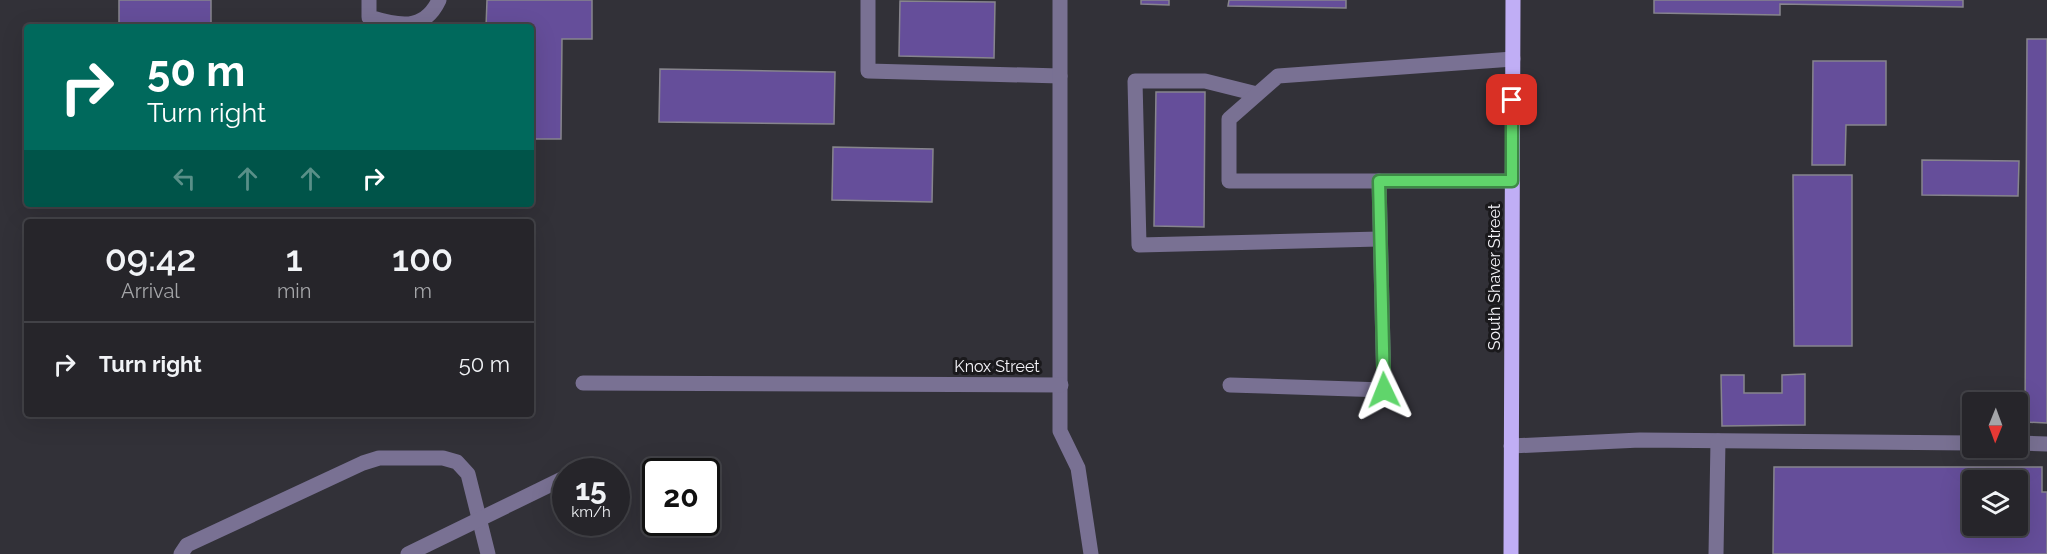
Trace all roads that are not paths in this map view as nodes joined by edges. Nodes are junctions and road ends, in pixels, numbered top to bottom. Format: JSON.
{"nodes":[{"id":1,"x":369,"y":0,"type":"edge"},
{"id":2,"x":439,"y":0,"type":"edge"},
{"id":3,"x":868,"y":0,"type":"edge"},
{"id":4,"x":1060,"y":0,"type":"edge"},
{"id":5,"x":1513,"y":0,"type":"edge"},
{"id":6,"x":1512,"y":59,"type":"junction"},
{"id":7,"x":1060,"y":76,"type":"junction"},
{"id":8,"x":1257,"y":94,"type":"junction"},
{"id":9,"x":1379,"y":181,"type":"junction"},
{"id":10,"x":1512,"y":181,"type":"junction"},
{"id":11,"x":1379,"y":239,"type":"junction"},
{"id":12,"x":583,"y":383,"type":"dead end"},
{"id":13,"x":1061,"y":385,"type":"junction"},
{"id":14,"x":1230,"y":385,"type":"dead end"},
{"id":15,"x":1718,"y":441,"type":"junction"},
{"id":16,"x":1962,"y":443,"type":"edge"},
{"id":17,"x":2028,"y":443,"type":"edge"},
{"id":18,"x":2047,"y":444,"type":"edge"},
{"id":19,"x":1511,"y":446,"type":"junction"},
{"id":20,"x":552,"y":484,"type":"edge"},
{"id":21,"x":479,"y":519,"type":"junction"},
{"id":22,"x":181,"y":554,"type":"edge"},
{"id":23,"x":408,"y":554,"type":"edge"},
{"id":24,"x":488,"y":554,"type":"edge"},
{"id":25,"x":1091,"y":554,"type":"edge"},
{"id":26,"x":1511,"y":554,"type":"edge"},
{"id":27,"x":1716,"y":554,"type":"edge"}],
"edges":[{"from":1,"to":2,"type":"street"},
{"from":3,"to":7,"type":"street"},
{"from":4,"to":7,"type":"street","name":"Knox Street"},
{"from":5,"to":6,"type":"main road","name":"South Shaver Street"},
{"from":6,"to":8,"type":"street"},
{"from":6,"to":10,"type":"main road","name":"South Shaver Street"},
{"from":7,"to":13,"type":"street","name":"Knox Street"},
{"from":8,"to":9,"type":"street"},
{"from":8,"to":11,"type":"street"},
{"from":9,"to":10,"type":"street"},
{"from":9,"to":11,"type":"street"},
{"from":10,"to":19,"type":"main road","name":"South Shaver Street"},
{"from":11,"to":14,"type":"street"},
{"from":12,"to":13,"type":"street","name":"Knox Street"},
{"from":13,"to":25,"type":"street"},
{"from":15,"to":16,"type":"street"},
{"from":15,"to":19,"type":"street"},
{"from":15,"to":27,"type":"street"},
{"from":17,"to":18,"type":"street"},
{"from":19,"to":26,"type":"main road","name":"South Shaver Street"},
{"from":20,"to":21,"type":"street"},
{"from":21,"to":22,"type":"street"},
{"from":21,"to":23,"type":"street"},
{"from":21,"to":24,"type":"street"}]}
